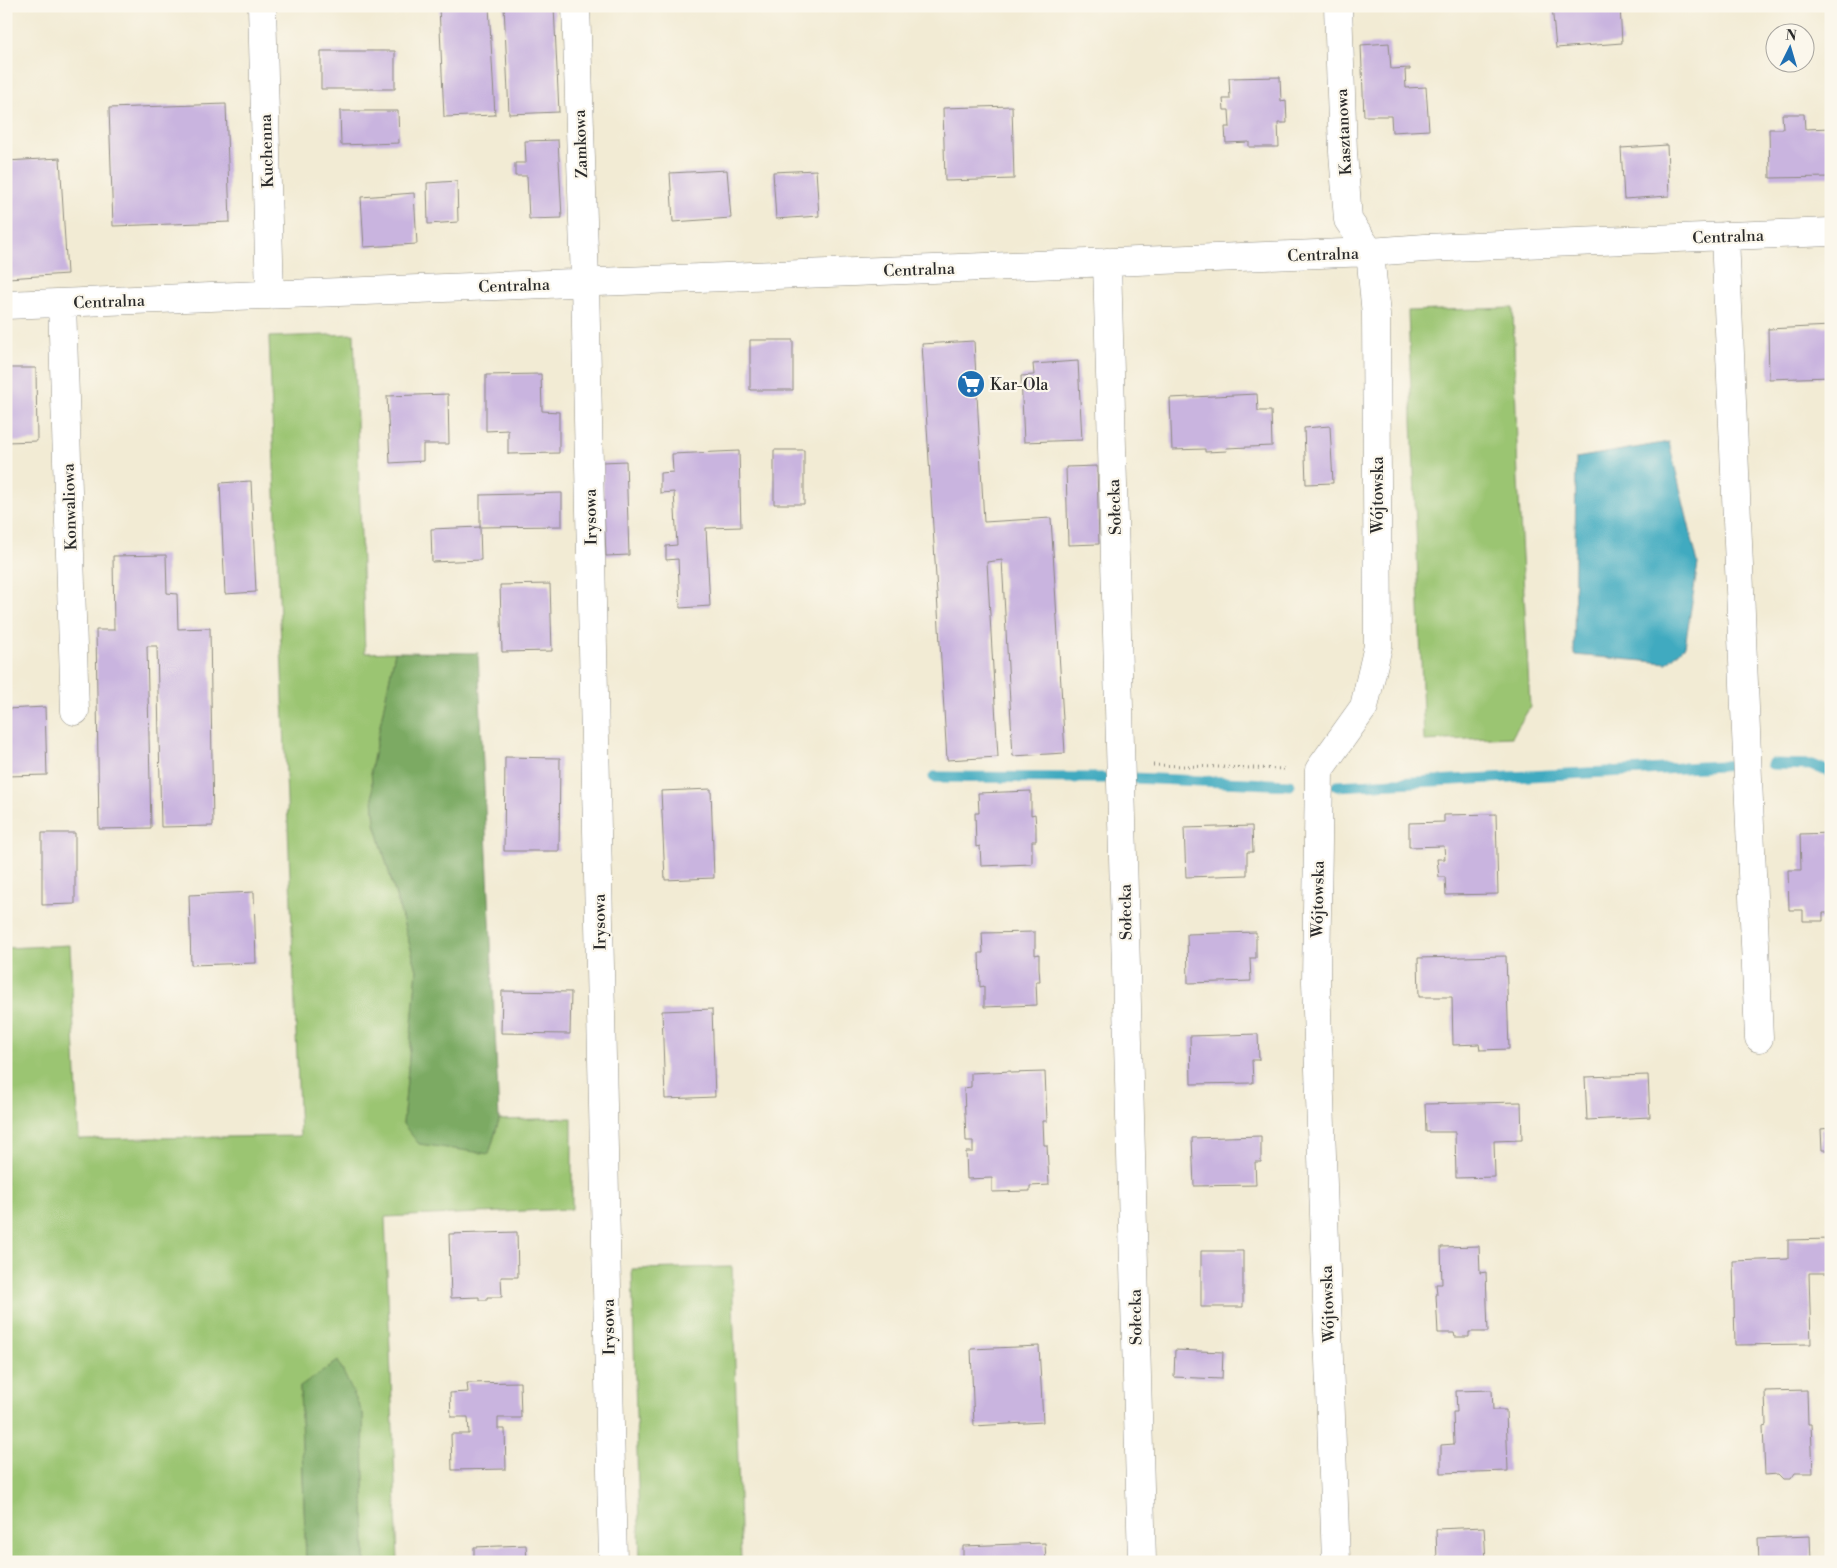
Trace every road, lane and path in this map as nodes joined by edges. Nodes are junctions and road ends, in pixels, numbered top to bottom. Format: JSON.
{"nodes":[{"id":1,"x":262,"y":6,"type":"edge"},
{"id":2,"x":576,"y":6,"type":"edge"},
{"id":3,"x":1338,"y":6,"type":"edge"},
{"id":4,"x":1831,"y":232,"type":"edge"},
{"id":5,"x":1725,"y":236,"type":"junction"},
{"id":6,"x":1370,"y":252,"type":"junction"},
{"id":7,"x":1107,"y":262,"type":"junction"},
{"id":8,"x":584,"y":282,"type":"junction"},
{"id":9,"x":270,"y":295,"type":"junction"},
{"id":10,"x":62,"y":303,"type":"junction"},
{"id":11,"x":6,"y":305,"type":"edge"},
{"id":12,"x":75,"y":711,"type":"dead end"},
{"id":13,"x":1121,"y":764,"type":"junction"},
{"id":14,"x":1319,"y":770,"type":"junction"},
{"id":15,"x":1759,"y":1038,"type":"dead end"},
{"id":16,"x":613,"y":1562,"type":"edge"},
{"id":17,"x":1142,"y":1562,"type":"edge"},
{"id":18,"x":1336,"y":1562,"type":"edge"}],
"edges":[{"from":1,"to":9,"type":"street","name":"Kuchenna"},
{"from":2,"to":8,"type":"street","name":"Zamkowa"},
{"from":3,"to":6,"type":"street","name":"Kasztanowa"},
{"from":4,"to":5,"type":"street","name":"Centralna"},
{"from":5,"to":6,"type":"street","name":"Centralna"},
{"from":5,"to":15,"type":"street"},
{"from":6,"to":7,"type":"street","name":"Centralna"},
{"from":6,"to":14,"type":"street","name":"Wójtowska"},
{"from":7,"to":8,"type":"street","name":"Centralna"},
{"from":7,"to":13,"type":"street","name":"Sołecka"},
{"from":8,"to":9,"type":"street","name":"Centralna"},
{"from":8,"to":16,"type":"street","name":"Irysowa"},
{"from":9,"to":10,"type":"street","name":"Centralna"},
{"from":10,"to":11,"type":"street","name":"Centralna"},
{"from":10,"to":12,"type":"street","name":"Konwaliowa"},
{"from":13,"to":14,"type":"path"},
{"from":13,"to":17,"type":"street","name":"Sołecka"},
{"from":14,"to":18,"type":"street","name":"Wójtowska"}]}
